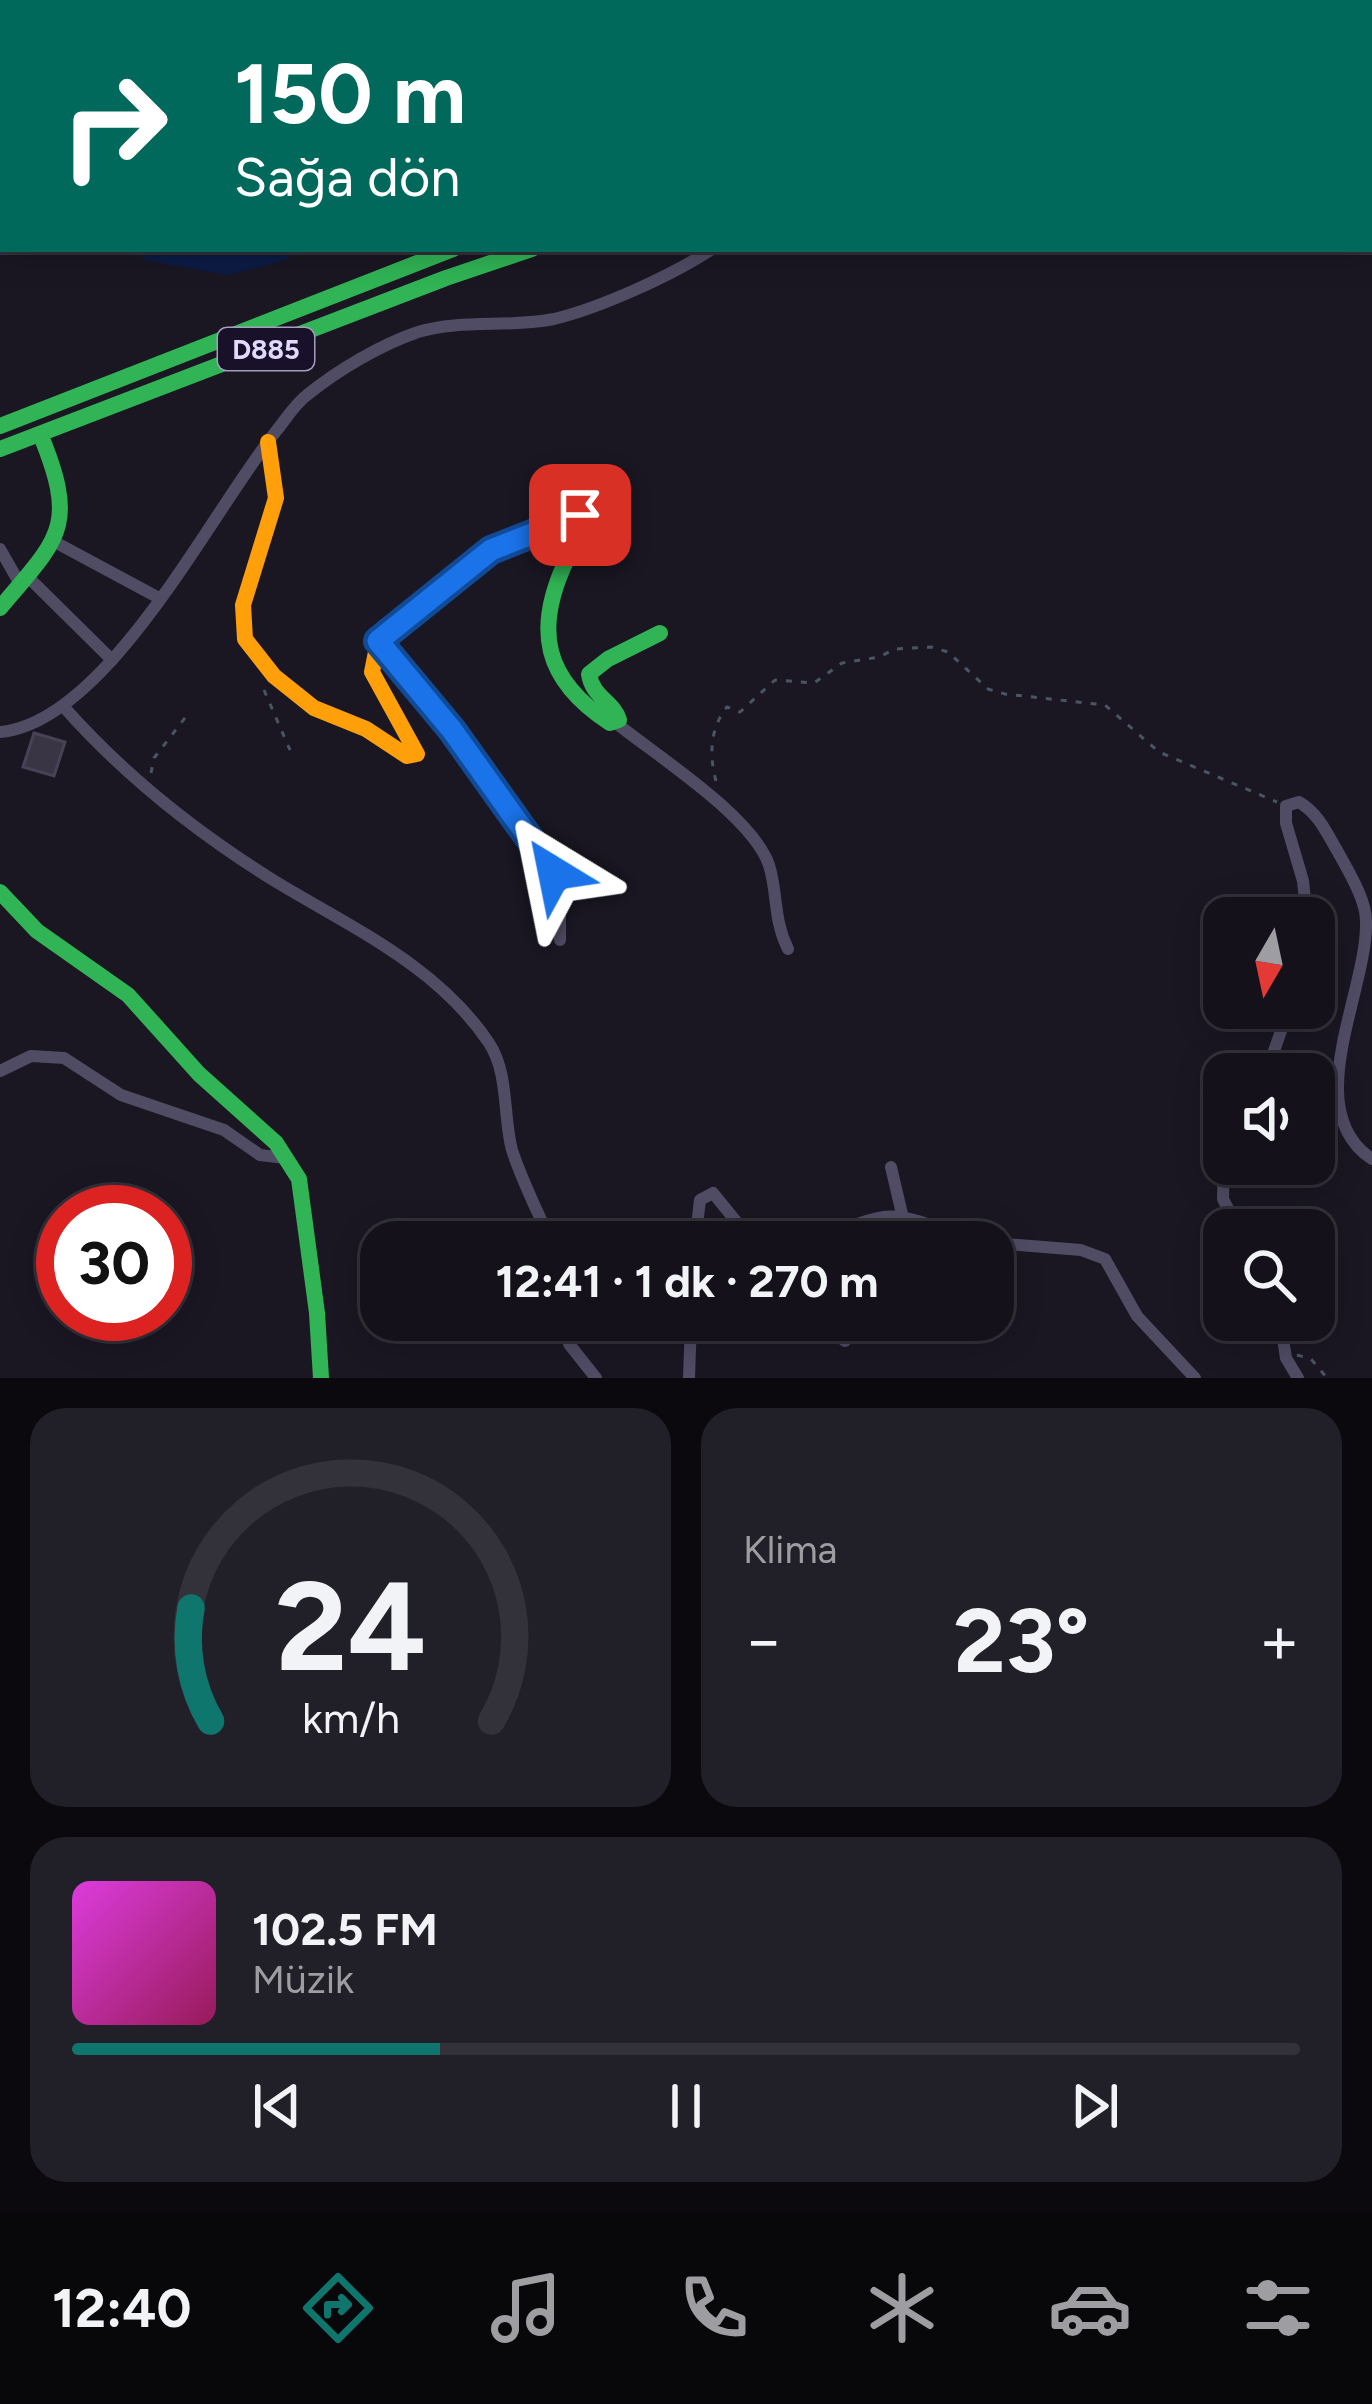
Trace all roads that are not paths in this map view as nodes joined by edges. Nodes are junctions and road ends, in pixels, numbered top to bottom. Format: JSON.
{"nodes":[{"id":1,"x":45,"y":0,"type":"edge"},
{"id":2,"x":65,"y":0,"type":"edge"},
{"id":3,"x":444,"y":252,"type":"edge"},
{"id":4,"x":523,"y":252,"type":"edge"},
{"id":5,"x":708,"y":252,"type":"edge"},
{"id":6,"x":0,"y":426,"type":"edge"},
{"id":7,"x":41,"y":436,"type":"junction"},
{"id":8,"x":268,"y":442,"type":"junction"},
{"id":9,"x":0,"y":448,"type":"edge"},
{"id":10,"x":53,"y":542,"type":"junction"},
{"id":11,"x":0,"y":549,"type":"edge"},
{"id":12,"x":24,"y":580,"type":"junction"},
{"id":13,"x":159,"y":598,"type":"junction"},
{"id":14,"x":0,"y":608,"type":"edge"},
{"id":15,"x":660,"y":633,"type":"dead end"},
{"id":16,"x":378,"y":641,"type":"junction"},
{"id":17,"x":112,"y":660,"type":"junction"},
{"id":18,"x":63,"y":706,"type":"junction"},
{"id":19,"x":616,"y":723,"type":"junction"},
{"id":20,"x":0,"y":732,"type":"edge"},
{"id":21,"x":0,"y":892,"type":"edge"},
{"id":22,"x":1305,"y":897,"type":"edge"},
{"id":23,"x":560,"y":940,"type":"dead end"},
{"id":24,"x":788,"y":949,"type":"dead end"},
{"id":25,"x":0,"y":1071,"type":"edge"},
{"id":26,"x":285,"y":1158,"type":"junction"},
{"id":27,"x":1372,"y":1159,"type":"edge"},
{"id":28,"x":891,"y":1167,"type":"dead end"},
{"id":29,"x":902,"y":1214,"type":"junction"},
{"id":30,"x":542,"y":1221,"type":"edge"},
{"id":31,"x":698,"y":1221,"type":"edge"},
{"id":32,"x":735,"y":1221,"type":"edge"},
{"id":33,"x":862,"y":1221,"type":"edge"},
{"id":34,"x":919,"y":1221,"type":"edge"},
{"id":35,"x":1014,"y":1245,"type":"edge"},
{"id":36,"x":568,"y":1341,"type":"edge"},
{"id":37,"x":691,"y":1341,"type":"edge"},
{"id":38,"x":1283,"y":1341,"type":"edge"},
{"id":39,"x":321,"y":1378,"type":"edge"},
{"id":40,"x":596,"y":1378,"type":"edge"},
{"id":41,"x":688,"y":1378,"type":"edge"},
{"id":42,"x":1196,"y":1378,"type":"edge"},
{"id":43,"x":1298,"y":1378,"type":"edge"}],
"edges":[{"from":1,"to":2,"type":"street"},
{"from":3,"to":6,"type":"main road","number":"D885"},
{"from":4,"to":7,"type":"main road","number":"D885"},
{"from":5,"to":8,"type":"street"},
{"from":7,"to":9,"type":"main road","number":"D885"},
{"from":7,"to":10,"type":"main road"},
{"from":8,"to":13,"type":"street"},
{"from":8,"to":16,"type":"main road"},
{"from":10,"to":12,"type":"main road"},
{"from":10,"to":13,"type":"street"},
{"from":11,"to":12,"type":"street"},
{"from":12,"to":14,"type":"main road"},
{"from":12,"to":17,"type":"street"},
{"from":13,"to":17,"type":"street"},
{"from":15,"to":19,"type":"main road"},
{"from":16,"to":19,"type":"main road"},
{"from":16,"to":23,"type":"street"},
{"from":17,"to":18,"type":"street"},
{"from":18,"to":20,"type":"street"},
{"from":18,"to":30,"type":"street"},
{"from":19,"to":24,"type":"street"},
{"from":21,"to":26,"type":"main road"},
{"from":22,"to":27,"type":"street"},
{"from":25,"to":26,"type":"street"},
{"from":26,"to":39,"type":"main road"},
{"from":28,"to":29,"type":"street"},
{"from":29,"to":33,"type":"street"},
{"from":29,"to":34,"type":"street"},
{"from":31,"to":32,"type":"street"},
{"from":35,"to":42,"type":"street"},
{"from":36,"to":40,"type":"street"},
{"from":37,"to":41,"type":"street"},
{"from":38,"to":43,"type":"street"}]}
